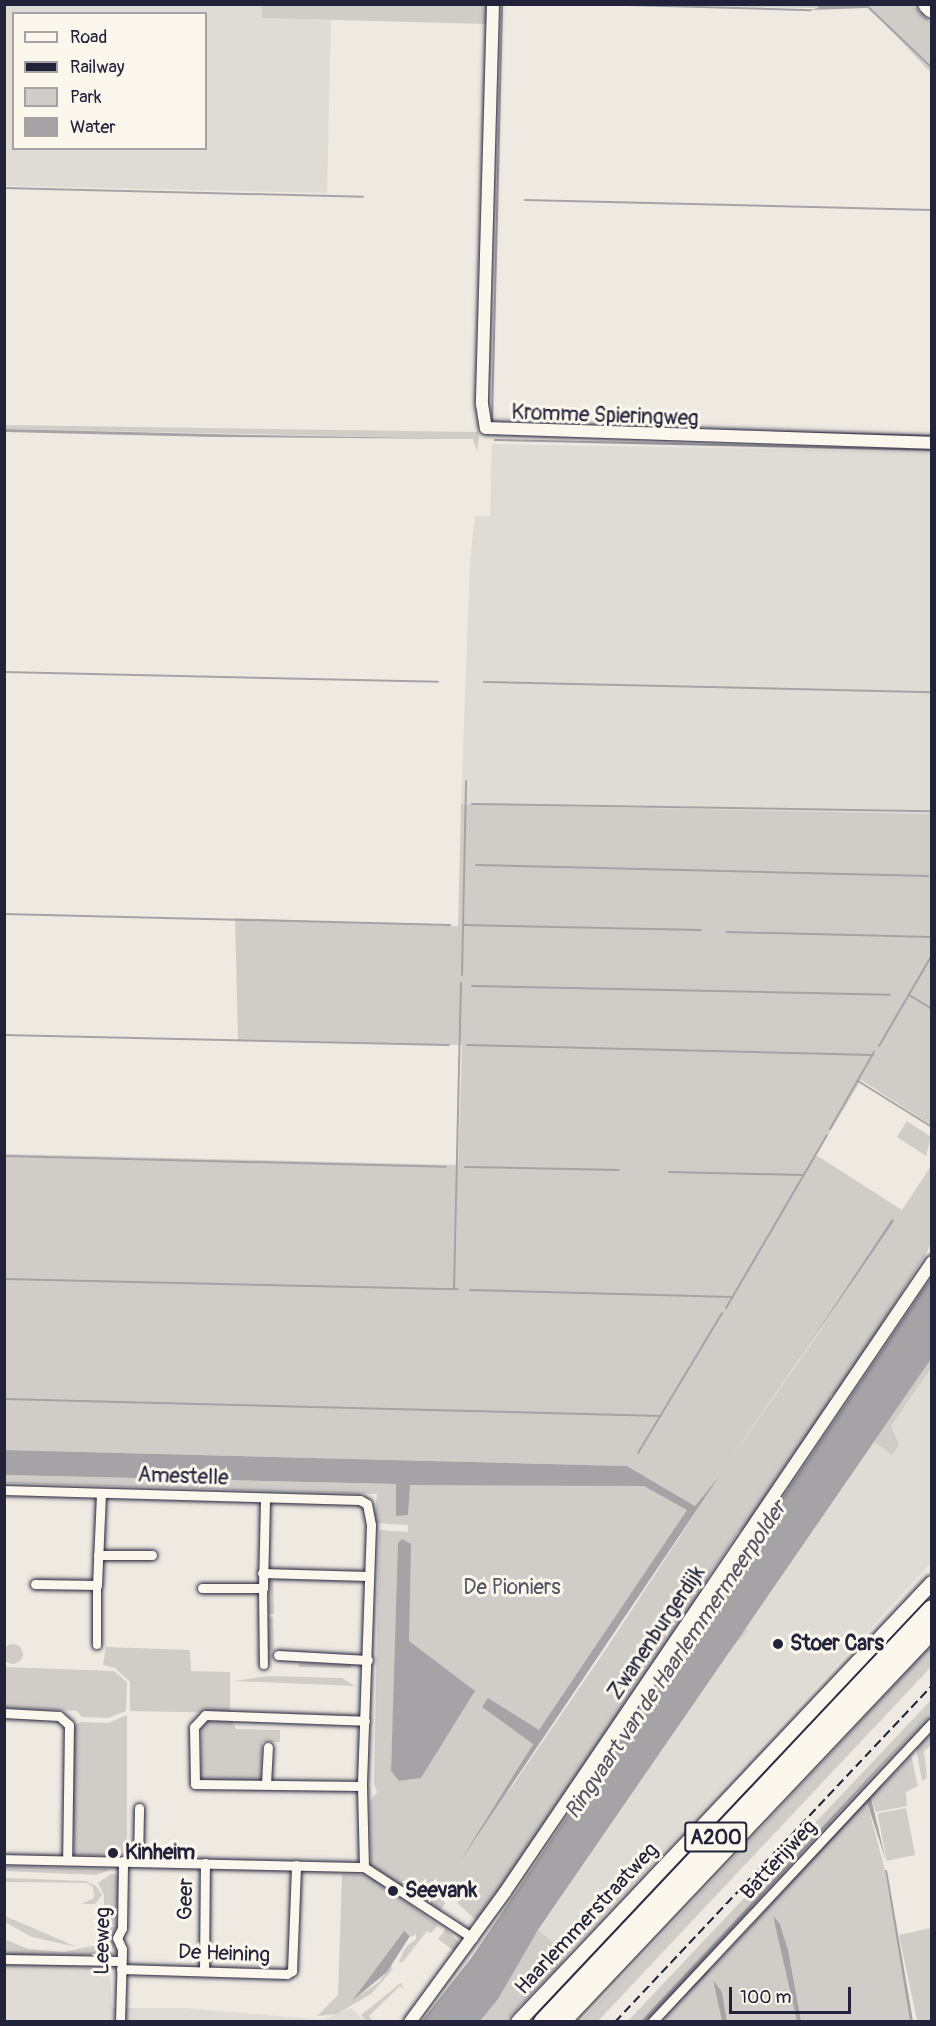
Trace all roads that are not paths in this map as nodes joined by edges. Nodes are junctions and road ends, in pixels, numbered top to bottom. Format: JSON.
{"nodes":[{"id":1,"x":493,"y":4,"type":"edge"},
{"id":2,"x":927,"y":4,"type":"edge"},
{"id":3,"x":932,"y":9,"type":"edge"},
{"id":4,"x":932,"y":443,"type":"edge"},
{"id":5,"x":932,"y":1262,"type":"edge"},
{"id":6,"x":4,"y":1490,"type":"edge"},
{"id":7,"x":101,"y":1493,"type":"junction"},
{"id":8,"x":265,"y":1498,"type":"junction"},
{"id":9,"x":98,"y":1555,"type":"junction"},
{"id":10,"x":152,"y":1555,"type":"dead end"},
{"id":11,"x":262,"y":1573,"type":"junction"},
{"id":12,"x":368,"y":1576,"type":"junction"},
{"id":13,"x":932,"y":1583,"type":"edge"},
{"id":14,"x":35,"y":1584,"type":"dead end"},
{"id":15,"x":97,"y":1585,"type":"junction"},
{"id":16,"x":202,"y":1588,"type":"dead end"},
{"id":17,"x":262,"y":1588,"type":"junction"},
{"id":18,"x":932,"y":1609,"type":"edge"},
{"id":19,"x":932,"y":1630,"type":"edge"},
{"id":20,"x":97,"y":1645,"type":"dead end"},
{"id":21,"x":278,"y":1655,"type":"dead end"},
{"id":22,"x":368,"y":1660,"type":"junction"},
{"id":23,"x":264,"y":1665,"type":"dead end"},
{"id":24,"x":4,"y":1713,"type":"edge"},
{"id":25,"x":365,"y":1721,"type":"junction"},
{"id":26,"x":932,"y":1723,"type":"edge"},
{"id":27,"x":268,"y":1747,"type":"dead end"},
{"id":28,"x":266,"y":1784,"type":"junction"},
{"id":29,"x":362,"y":1786,"type":"junction"},
{"id":30,"x":139,"y":1808,"type":"dead end"},
{"id":31,"x":4,"y":1859,"type":"edge"},
{"id":32,"x":67,"y":1860,"type":"junction"},
{"id":33,"x":123,"y":1861,"type":"junction"},
{"id":34,"x":138,"y":1862,"type":"junction"},
{"id":35,"x":204,"y":1863,"type":"junction"},
{"id":36,"x":296,"y":1865,"type":"junction"},
{"id":37,"x":364,"y":1867,"type":"junction"},
{"id":38,"x":473,"y":1938,"type":"junction"},
{"id":39,"x":4,"y":1959,"type":"edge"},
{"id":40,"x":121,"y":1965,"type":"junction"},
{"id":41,"x":204,"y":1971,"type":"junction"},
{"id":42,"x":120,"y":2022,"type":"edge"},
{"id":43,"x":410,"y":2022,"type":"edge"},
{"id":44,"x":518,"y":2022,"type":"edge"},
{"id":45,"x":543,"y":2022,"type":"edge"},
{"id":46,"x":561,"y":2022,"type":"edge"},
{"id":47,"x":652,"y":2022,"type":"edge"}],
"edges":[{"from":1,"to":4,"type":"street","name":"Kromme Spieringweg"},
{"from":2,"to":3,"type":"highway"},
{"from":5,"to":38,"type":"street","name":"Zwanenburgerdijk"},
{"from":6,"to":7,"type":"street","name":"Amestelle"},
{"from":7,"to":8,"type":"street","name":"Amestelle"},
{"from":7,"to":9,"type":"street"},
{"from":8,"to":11,"type":"street"},
{"from":8,"to":12,"type":"street","name":"Amestelle"},
{"from":9,"to":10,"type":"street"},
{"from":9,"to":15,"type":"street"},
{"from":11,"to":12,"type":"street"},
{"from":11,"to":17,"type":"street"},
{"from":12,"to":22,"type":"street"},
{"from":13,"to":44,"type":"main road","name":"Haarlemmerstraatweg"},
{"from":14,"to":15,"type":"street"},
{"from":15,"to":20,"type":"street"},
{"from":16,"to":17,"type":"street"},
{"from":17,"to":23,"type":"street"},
{"from":18,"to":45,"type":"highway","number":"A200"},
{"from":19,"to":46,"type":"highway","number":"A200"},
{"from":21,"to":22,"type":"street"},
{"from":22,"to":25,"type":"street"},
{"from":24,"to":32,"type":"street"},
{"from":25,"to":28,"type":"street"},
{"from":25,"to":29,"type":"street"},
{"from":26,"to":47,"type":"street","name":"Batterijweg"},
{"from":27,"to":28,"type":"street"},
{"from":28,"to":29,"type":"street"},
{"from":29,"to":37,"type":"street"},
{"from":30,"to":34,"type":"street"},
{"from":31,"to":32,"type":"street"},
{"from":32,"to":33,"type":"street"},
{"from":33,"to":34,"type":"street"},
{"from":33,"to":40,"type":"street","name":"Leeweg"},
{"from":34,"to":35,"type":"street"},
{"from":35,"to":36,"type":"street"},
{"from":35,"to":41,"type":"street","name":"Geer"},
{"from":36,"to":37,"type":"street"},
{"from":36,"to":41,"type":"street","name":"De Heining"},
{"from":37,"to":38,"type":"street"},
{"from":38,"to":43,"type":"street","name":"Zwanenburgerdijk"},
{"from":39,"to":40,"type":"street","name":"De Heining"},
{"from":40,"to":41,"type":"street","name":"De Heining"},
{"from":40,"to":42,"type":"street","name":"Leeweg"}]}
